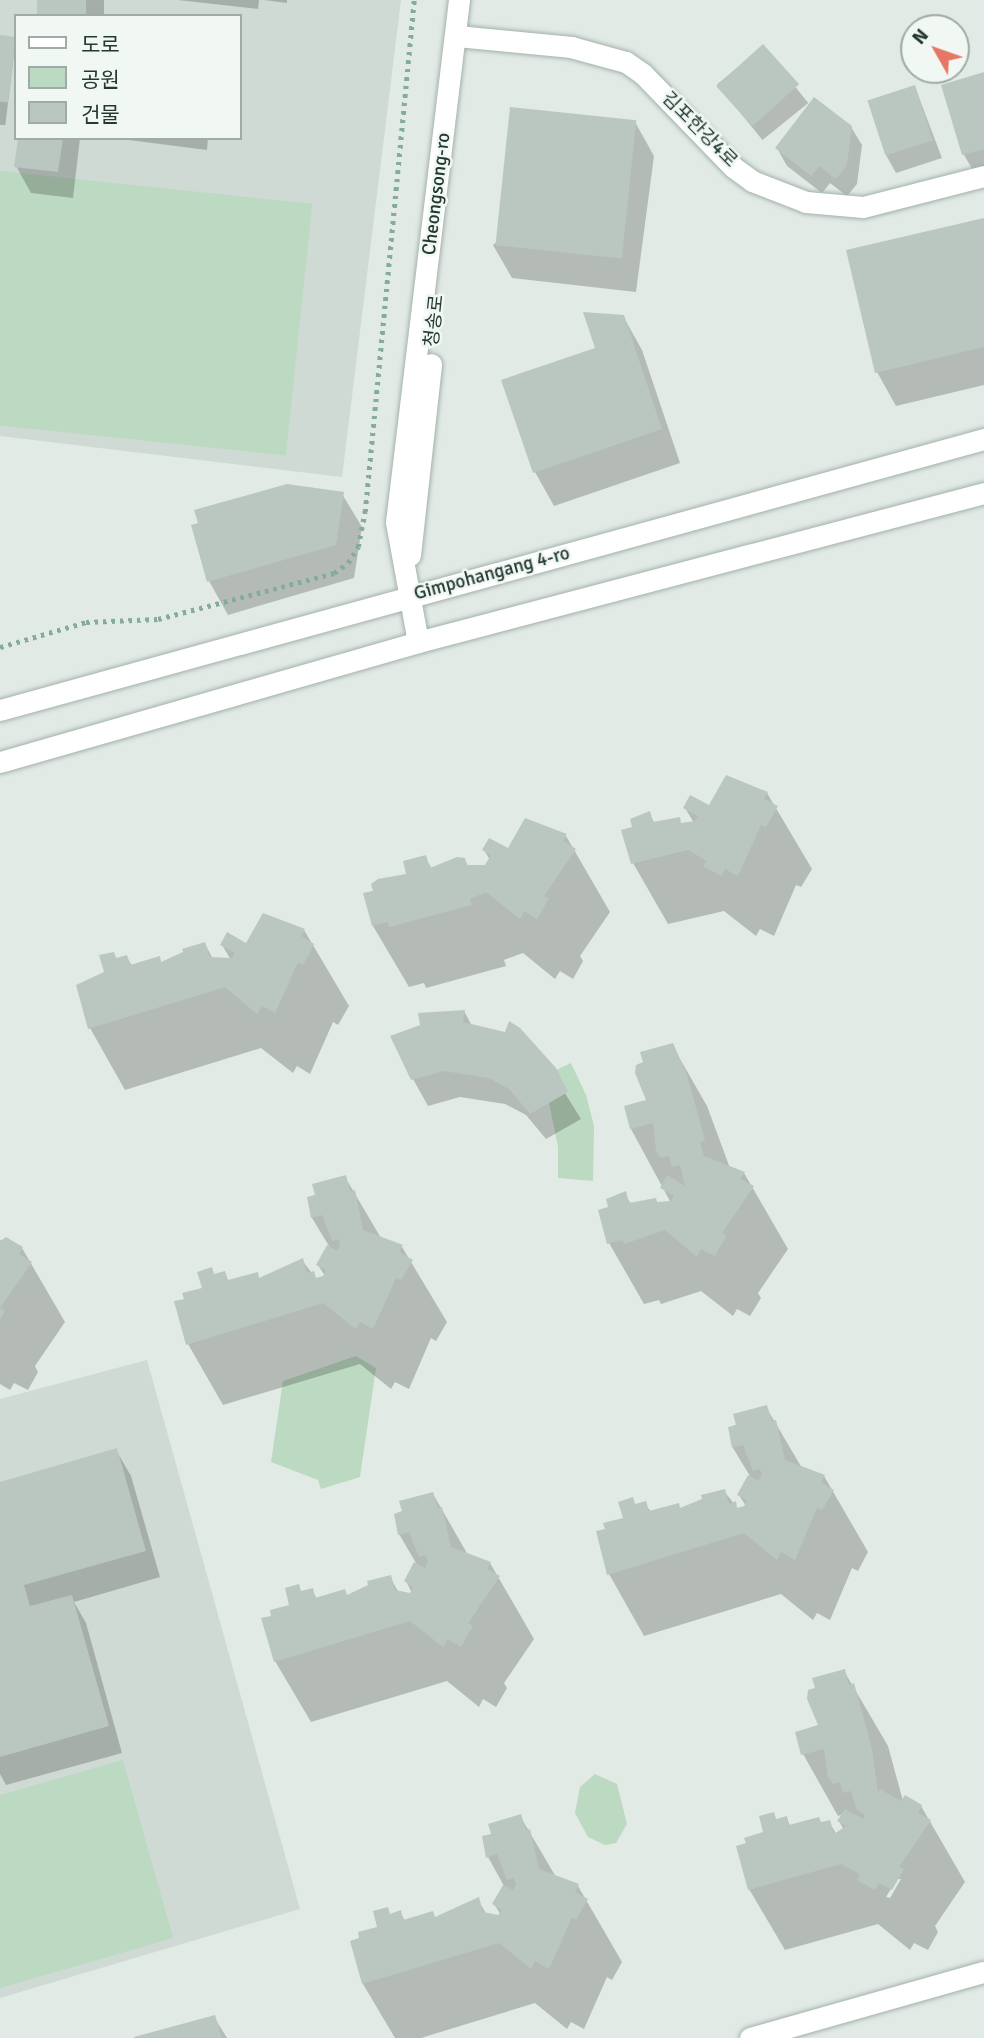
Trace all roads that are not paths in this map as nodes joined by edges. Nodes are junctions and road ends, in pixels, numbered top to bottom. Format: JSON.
{"nodes":[{"id":1,"x":460,"y":0,"type":"edge"},
{"id":2,"x":471,"y":0,"type":"edge"},
{"id":3,"x":462,"y":37,"type":"junction"},
{"id":4,"x":984,"y":176,"type":"edge"},
{"id":5,"x":984,"y":439,"type":"edge"},
{"id":6,"x":984,"y":493,"type":"edge"},
{"id":7,"x":408,"y":595,"type":"junction"},
{"id":8,"x":418,"y":642,"type":"junction"},
{"id":9,"x":0,"y":710,"type":"edge"},
{"id":10,"x":0,"y":762,"type":"edge"},
{"id":11,"x":984,"y":1972,"type":"edge"},
{"id":12,"x":750,"y":2038,"type":"edge"}],
"edges":[{"from":1,"to":3,"type":"street","name":"Cheongsong-ro"},
{"from":2,"to":3,"type":"street"},
{"from":3,"to":4,"type":"street","name":"김포한강4로"},
{"from":3,"to":7,"type":"street","name":"Cheongsong-ro"},
{"from":5,"to":7,"type":"street","name":"Gimpohangang 4-ro"},
{"from":6,"to":8,"type":"street"},
{"from":7,"to":8,"type":"street"},
{"from":7,"to":9,"type":"street","name":"Gimpohangang 4-ro"},
{"from":8,"to":10,"type":"street"},
{"from":11,"to":12,"type":"street"}]}
